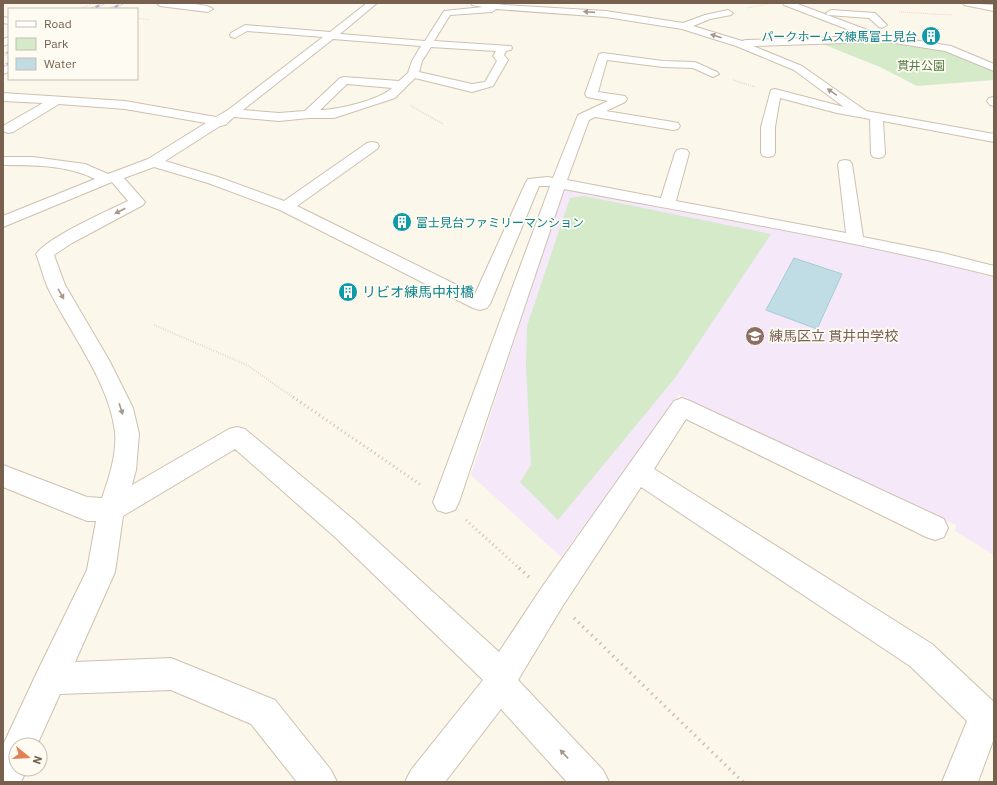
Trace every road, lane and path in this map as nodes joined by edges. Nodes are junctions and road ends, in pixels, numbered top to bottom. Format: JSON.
{"nodes":[{"id":1,"x":93,"y":3,"type":"edge"},
{"id":2,"x":160,"y":3,"type":"edge"},
{"id":3,"x":372,"y":3,"type":"edge"},
{"id":4,"x":475,"y":3,"type":"edge"},
{"id":5,"x":604,"y":3,"type":"edge"},
{"id":6,"x":787,"y":3,"type":"edge"},
{"id":7,"x":967,"y":3,"type":"edge"},
{"id":8,"x":82,"y":8,"type":"edge"},
{"id":9,"x":506,"y":8,"type":"junction"},
{"id":10,"x":994,"y":8,"type":"edge"},
{"id":11,"x":208,"y":9,"type":"dead end"},
{"id":12,"x":812,"y":12,"type":"junction"},
{"id":13,"x":896,"y":12,"type":"dead end"},
{"id":14,"x":728,"y":13,"type":"dead end"},
{"id":15,"x":606,"y":14,"type":"junction"},
{"id":16,"x":954,"y":15,"type":"dead end"},
{"id":17,"x":882,"y":25,"type":"dead end"},
{"id":18,"x":684,"y":26,"type":"junction"},
{"id":19,"x":235,"y":35,"type":"dead end"},
{"id":20,"x":331,"y":36,"type":"junction"},
{"id":21,"x":879,"y":38,"type":"junction"},
{"id":22,"x":427,"y":44,"type":"junction"},
{"id":23,"x":740,"y":44,"type":"junction"},
{"id":24,"x":958,"y":53,"type":"junction"},
{"id":25,"x":987,"y":53,"type":"dead end"},
{"id":26,"x":994,"y":68,"type":"edge"},
{"id":27,"x":413,"y":74,"type":"junction"},
{"id":28,"x":712,"y":74,"type":"joint"},
{"id":29,"x":402,"y":85,"type":"junction"},
{"id":30,"x":775,"y":93,"type":"junction"},
{"id":31,"x":391,"y":95,"type":"junction"},
{"id":32,"x":3,"y":97,"type":"edge"},
{"id":33,"x":56,"y":101,"type":"junction"},
{"id":34,"x":593,"y":113,"type":"junction"},
{"id":35,"x":232,"y":114,"type":"junction"},
{"id":36,"x":309,"y":114,"type":"junction"},
{"id":37,"x":870,"y":116,"type":"junction"},
{"id":38,"x":220,"y":122,"type":"junction"},
{"id":39,"x":442,"y":124,"type":"dead end"},
{"id":40,"x":673,"y":126,"type":"dead end"},
{"id":41,"x":8,"y":129,"type":"dead end"},
{"id":42,"x":994,"y":138,"type":"edge"},
{"id":43,"x":372,"y":146,"type":"dead end"},
{"id":44,"x":682,"y":153,"type":"dead end"},
{"id":45,"x":768,"y":153,"type":"dead end"},
{"id":46,"x":878,"y":154,"type":"dead end"},
{"id":47,"x":3,"y":161,"type":"edge"},
{"id":48,"x":153,"y":162,"type":"junction"},
{"id":49,"x":845,"y":164,"type":"dead end"},
{"id":50,"x":111,"y":178,"type":"junction"},
{"id":51,"x":558,"y":182,"type":"junction"},
{"id":52,"x":667,"y":204,"type":"junction"},
{"id":53,"x":286,"y":207,"type":"junction"},
{"id":54,"x":3,"y":222,"type":"edge"},
{"id":55,"x":855,"y":240,"type":"junction"},
{"id":56,"x":994,"y":271,"type":"edge"},
{"id":57,"x":154,"y":325,"type":"dead end"},
{"id":58,"x":638,"y":472,"type":"junction"},
{"id":59,"x":3,"y":476,"type":"edge"},
{"id":60,"x":446,"y":502,"type":"junction"},
{"id":61,"x":111,"y":510,"type":"junction"},
{"id":62,"x":935,"y":528,"type":"dead end"},
{"id":63,"x":552,"y":597,"type":"junction"},
{"id":64,"x":50,"y":679,"type":"junction"},
{"id":65,"x":501,"y":680,"type":"junction"},
{"id":66,"x":990,"y":721,"type":"edge"},
{"id":67,"x":24,"y":737,"type":"edge"},
{"id":68,"x":8,"y":773,"type":"edge"},
{"id":69,"x":4,"y":782,"type":"edge"},
{"id":70,"x":319,"y":782,"type":"edge"},
{"id":71,"x":423,"y":782,"type":"edge"},
{"id":72,"x":591,"y":782,"type":"edge"},
{"id":73,"x":743,"y":782,"type":"edge"},
{"id":74,"x":960,"y":782,"type":"edge"}],
"edges":[{"from":1,"to":8,"type":"path"},
{"from":2,"to":11,"type":"street"},
{"from":3,"to":20,"type":"street"},
{"from":4,"to":9,"type":"street"},
{"from":5,"to":15,"type":"street"},
{"from":6,"to":12,"type":"street"},
{"from":7,"to":10,"type":"street"},
{"from":15,"to":9,"type":"street","one_way":true},
{"from":9,"to":22,"type":"street"},
{"from":12,"to":17,"type":"street"},
{"from":12,"to":21,"type":"street"},
{"from":13,"to":16,"type":"path"},
{"from":14,"to":18,"type":"street"},
{"from":15,"to":18,"type":"street"},
{"from":23,"to":18,"type":"street","one_way":true},
{"from":19,"to":20,"type":"street"},
{"from":20,"to":22,"type":"street"},
{"from":20,"to":35,"type":"street"},
{"from":21,"to":23,"type":"street"},
{"from":21,"to":24,"type":"street"},
{"from":22,"to":27,"type":"street"},
{"from":22,"to":27,"type":"street"},
{"from":37,"to":23,"type":"street","one_way":true},
{"from":24,"to":25,"type":"street"},
{"from":24,"to":26,"type":"street"},
{"from":27,"to":29,"type":"street"},
{"from":28,"to":30,"type":"path"},
{"from":28,"to":34,"type":"street"},
{"from":29,"to":31,"type":"street"},
{"from":29,"to":36,"type":"street"},
{"from":30,"to":37,"type":"street"},
{"from":30,"to":45,"type":"street"},
{"from":31,"to":36,"type":"street"},
{"from":31,"to":39,"type":"path"},
{"from":32,"to":33,"type":"street"},
{"from":33,"to":38,"type":"street"},
{"from":33,"to":41,"type":"street"},
{"from":34,"to":40,"type":"street"},
{"from":34,"to":51,"type":"street"},
{"from":35,"to":36,"type":"street"},
{"from":35,"to":38,"type":"street"},
{"from":37,"to":42,"type":"street"},
{"from":37,"to":46,"type":"street"},
{"from":38,"to":48,"type":"street"},
{"from":43,"to":53,"type":"street"},
{"from":44,"to":52,"type":"street"},
{"from":47,"to":50,"type":"street"},
{"from":48,"to":50,"type":"street"},
{"from":48,"to":53,"type":"street"},
{"from":49,"to":55,"type":"street"},
{"from":50,"to":54,"type":"street"},
{"from":50,"to":61,"type":"street","one_way":true},
{"from":51,"to":52,"type":"street"},
{"from":51,"to":53,"type":"street"},
{"from":51,"to":60,"type":"street"},
{"from":52,"to":55,"type":"street"},
{"from":55,"to":56,"type":"street"},
{"from":57,"to":60,"type":"path"},
{"from":58,"to":62,"type":"street"},
{"from":58,"to":63,"type":"street"},
{"from":58,"to":66,"type":"street"},
{"from":59,"to":61,"type":"street"},
{"from":60,"to":63,"type":"path"},
{"from":61,"to":64,"type":"street"},
{"from":61,"to":65,"type":"street"},
{"from":63,"to":65,"type":"street"},
{"from":63,"to":73,"type":"path"},
{"from":64,"to":67,"type":"street"},
{"from":64,"to":70,"type":"street"},
{"from":65,"to":71,"type":"street"},
{"from":72,"to":65,"type":"street","one_way":true},
{"from":66,"to":74,"type":"street"},
{"from":68,"to":69,"type":"street"}]}
